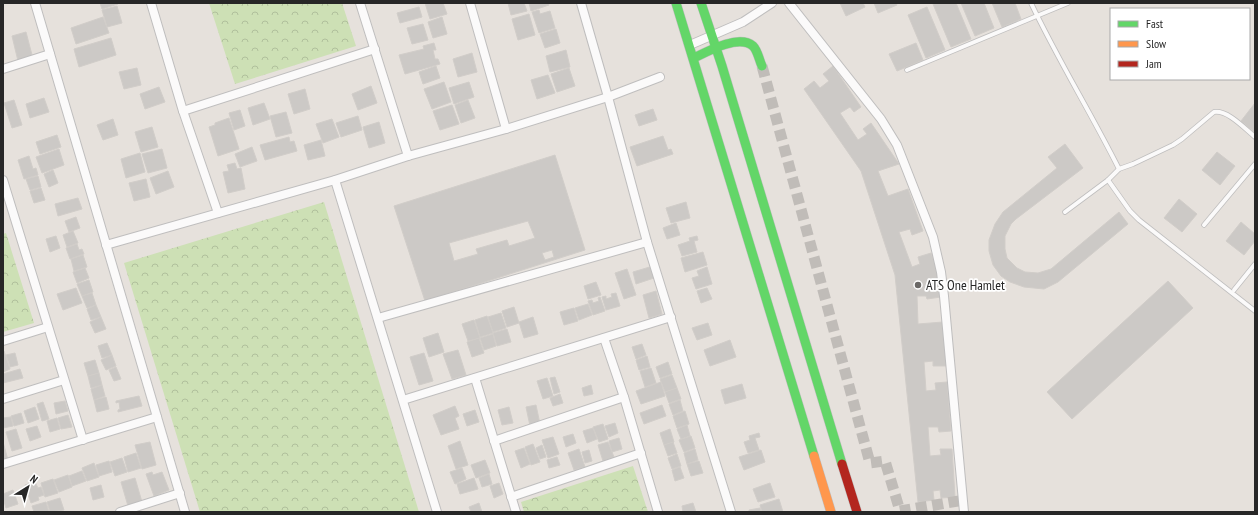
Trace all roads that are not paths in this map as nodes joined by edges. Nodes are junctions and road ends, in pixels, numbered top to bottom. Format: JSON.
{"nodes":[{"id":1,"x":35,"y":3,"type":"edge"},
{"id":2,"x":151,"y":3,"type":"edge"},
{"id":3,"x":360,"y":3,"type":"edge"},
{"id":4,"x":470,"y":3,"type":"edge"},
{"id":5,"x":581,"y":3,"type":"edge"},
{"id":6,"x":676,"y":3,"type":"edge"},
{"id":7,"x":701,"y":3,"type":"edge"},
{"id":8,"x":772,"y":3,"type":"edge"},
{"id":9,"x":789,"y":3,"type":"edge"},
{"id":10,"x":1031,"y":3,"type":"edge"},
{"id":11,"x":1068,"y":3,"type":"edge"},
{"id":12,"x":1037,"y":16,"type":"junction"},
{"id":13,"x":712,"y":35,"type":"junction"},
{"id":14,"x":690,"y":45,"type":"junction"},
{"id":15,"x":717,"y":48,"type":"junction"},
{"id":16,"x":375,"y":50,"type":"junction"},
{"id":17,"x":50,"y":54,"type":"junction"},
{"id":18,"x":694,"y":58,"type":"junction"},
{"id":19,"x":762,"y":66,"type":"tunnel mouth"},
{"id":20,"x":3,"y":69,"type":"edge"},
{"id":21,"x":907,"y":70,"type":"dead end"},
{"id":22,"x":660,"y":77,"type":"dead end"},
{"id":23,"x":608,"y":97,"type":"junction"},
{"id":24,"x":183,"y":111,"type":"junction"},
{"id":25,"x":506,"y":129,"type":"junction"},
{"id":26,"x":1255,"y":137,"type":"edge"},
{"id":27,"x":408,"y":156,"type":"junction"},
{"id":28,"x":1255,"y":164,"type":"edge"},
{"id":29,"x":1119,"y":169,"type":"junction"},
{"id":30,"x":3,"y":180,"type":"edge"},
{"id":31,"x":336,"y":180,"type":"junction"},
{"id":32,"x":1108,"y":180,"type":"junction"},
{"id":33,"x":6,"y":202,"type":"edge"},
{"id":34,"x":1065,"y":212,"type":"dead end"},
{"id":35,"x":218,"y":213,"type":"junction"},
{"id":36,"x":1204,"y":225,"type":"dead end"},
{"id":37,"x":647,"y":242,"type":"junction"},
{"id":38,"x":106,"y":245,"type":"junction"},
{"id":39,"x":1255,"y":264,"type":"edge"},
{"id":40,"x":1234,"y":290,"type":"dead end"},
{"id":41,"x":1255,"y":311,"type":"edge"},
{"id":42,"x":671,"y":317,"type":"junction"},
{"id":43,"x":378,"y":318,"type":"junction"},
{"id":44,"x":48,"y":327,"type":"junction"},
{"id":45,"x":604,"y":338,"type":"junction"},
{"id":46,"x":3,"y":341,"type":"edge"},
{"id":47,"x":475,"y":378,"type":"junction"},
{"id":48,"x":64,"y":380,"type":"junction"},
{"id":49,"x":624,"y":398,"type":"junction"},
{"id":50,"x":3,"y":399,"type":"edge"},
{"id":51,"x":403,"y":400,"type":"junction"},
{"id":52,"x":157,"y":417,"type":"junction"},
{"id":53,"x":83,"y":440,"type":"junction"},
{"id":54,"x":494,"y":441,"type":"junction"},
{"id":55,"x":641,"y":453,"type":"junction"},
{"id":56,"x":3,"y":464,"type":"edge"},
{"id":57,"x":180,"y":494,"type":"junction"},
{"id":58,"x":511,"y":497,"type":"junction"},
{"id":59,"x":120,"y":512,"type":"edge"},
{"id":60,"x":185,"y":512,"type":"edge"},
{"id":61,"x":437,"y":512,"type":"edge"},
{"id":62,"x":516,"y":512,"type":"edge"},
{"id":63,"x":658,"y":512,"type":"edge"},
{"id":64,"x":731,"y":512,"type":"edge"},
{"id":65,"x":831,"y":512,"type":"edge"},
{"id":66,"x":857,"y":512,"type":"edge"},
{"id":67,"x":964,"y":512,"type":"edge"}],
"edges":[{"from":1,"to":17,"type":"street"},
{"from":2,"to":24,"type":"street"},
{"from":3,"to":16,"type":"street"},
{"from":4,"to":25,"type":"street"},
{"from":5,"to":23,"type":"street"},
{"from":6,"to":14,"type":"street"},
{"from":7,"to":13,"type":"street"},
{"from":8,"to":13,"type":"street"},
{"from":9,"to":67,"type":"street"},
{"from":10,"to":12,"type":"lane"},
{"from":11,"to":12,"type":"lane"},
{"from":12,"to":21,"type":"lane"},
{"from":12,"to":29,"type":"lane"},
{"from":13,"to":14,"type":"street"},
{"from":13,"to":15,"type":"street"},
{"from":14,"to":18,"type":"street"},
{"from":15,"to":18,"type":"street"},
{"from":15,"to":19,"type":"street"},
{"from":15,"to":66,"type":"street"},
{"from":16,"to":24,"type":"street"},
{"from":16,"to":27,"type":"street"},
{"from":17,"to":20,"type":"street"},
{"from":17,"to":38,"type":"street"},
{"from":18,"to":65,"type":"street"},
{"from":22,"to":23,"type":"street"},
{"from":23,"to":25,"type":"street"},
{"from":23,"to":37,"type":"street"},
{"from":24,"to":35,"type":"street"},
{"from":25,"to":27,"type":"street"},
{"from":26,"to":29,"type":"lane"},
{"from":27,"to":31,"type":"street"},
{"from":28,"to":36,"type":"lane"},
{"from":29,"to":32,"type":"lane"},
{"from":30,"to":33,"type":"street"},
{"from":31,"to":35,"type":"street"},
{"from":31,"to":43,"type":"street"},
{"from":32,"to":34,"type":"lane"},
{"from":32,"to":41,"type":"lane"},
{"from":33,"to":44,"type":"street"},
{"from":35,"to":38,"type":"street"},
{"from":37,"to":42,"type":"street"},
{"from":37,"to":43,"type":"street"},
{"from":38,"to":52,"type":"street"},
{"from":39,"to":40,"type":"lane"},
{"from":42,"to":45,"type":"street"},
{"from":42,"to":64,"type":"street"},
{"from":43,"to":51,"type":"street"},
{"from":44,"to":46,"type":"street"},
{"from":44,"to":48,"type":"street"},
{"from":45,"to":47,"type":"street"},
{"from":45,"to":49,"type":"street"},
{"from":47,"to":51,"type":"street"},
{"from":47,"to":54,"type":"street"},
{"from":48,"to":50,"type":"street"},
{"from":48,"to":53,"type":"street"},
{"from":49,"to":54,"type":"street"},
{"from":49,"to":55,"type":"street"},
{"from":51,"to":61,"type":"street"},
{"from":52,"to":53,"type":"street"},
{"from":52,"to":57,"type":"street"},
{"from":53,"to":56,"type":"street"},
{"from":54,"to":58,"type":"street"},
{"from":55,"to":58,"type":"street"},
{"from":55,"to":63,"type":"street"},
{"from":57,"to":59,"type":"street"},
{"from":57,"to":60,"type":"street"},
{"from":58,"to":62,"type":"street"}]}
